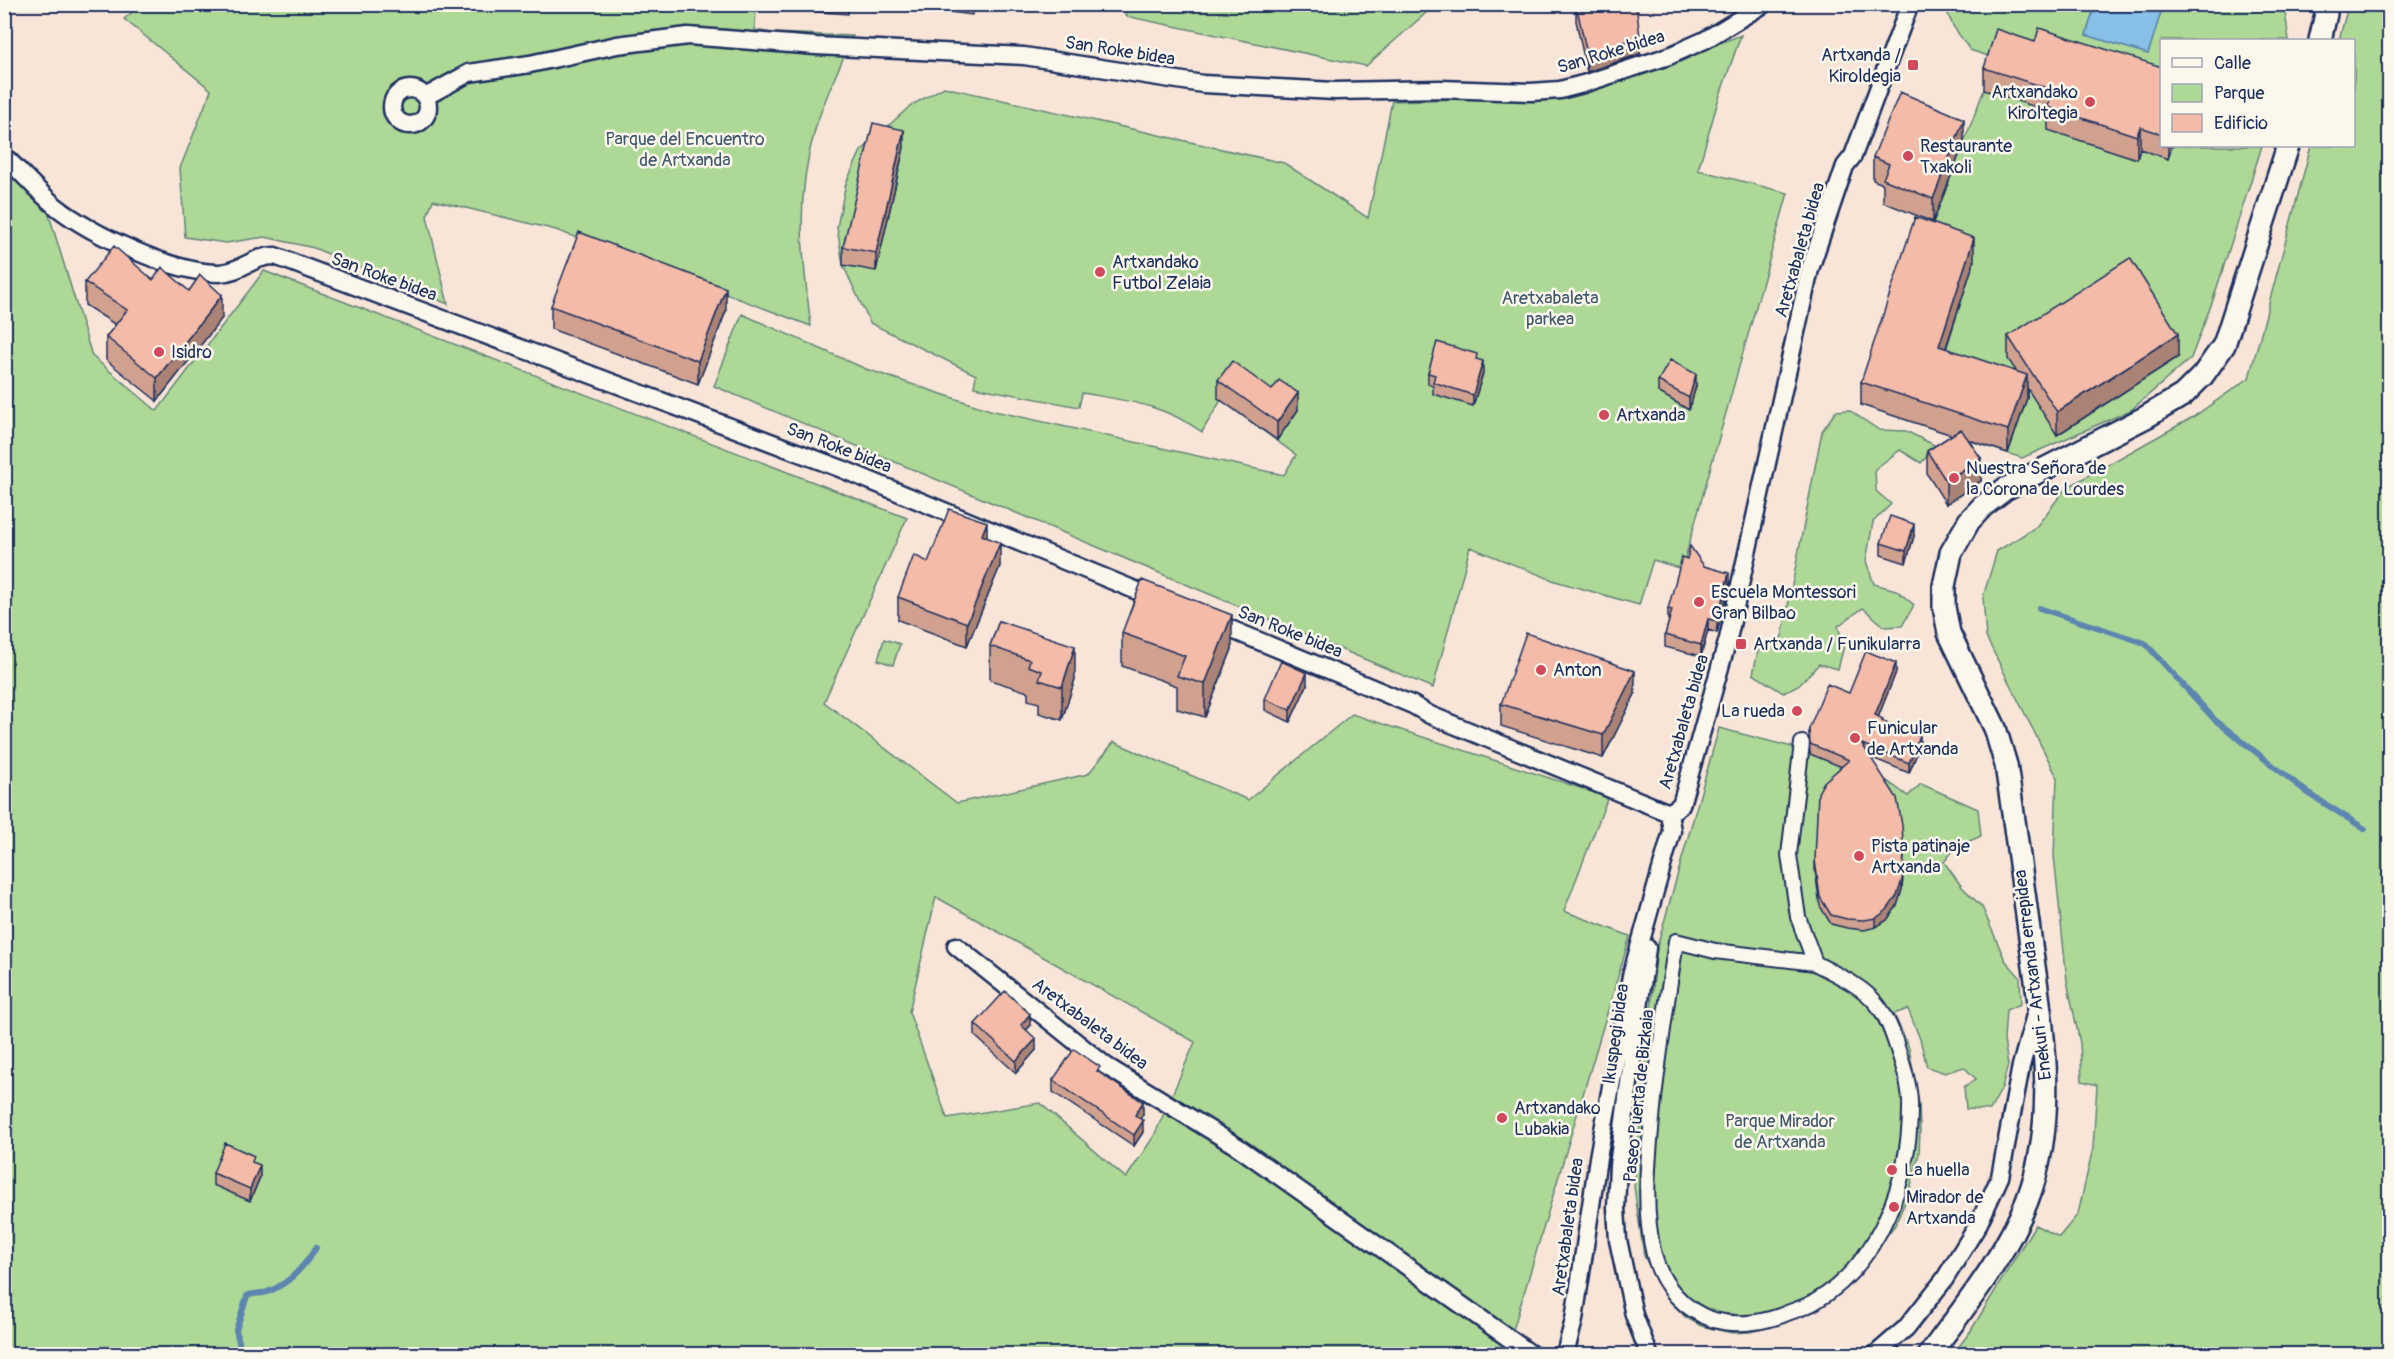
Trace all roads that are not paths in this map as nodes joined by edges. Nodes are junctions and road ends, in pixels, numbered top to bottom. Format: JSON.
{"nodes":[{"id":1,"x":1764,"y":4,"type":"edge"},
{"id":2,"x":1911,"y":4,"type":"edge"},
{"id":3,"x":2326,"y":4,"type":"edge"},
{"id":4,"x":2320,"y":39,"type":"edge"},
{"id":5,"x":425,"y":97,"type":"dead end"},
{"id":6,"x":2288,"y":147,"type":"edge"},
{"id":7,"x":4,"y":156,"type":"edge"},
{"id":8,"x":1173,"y":605,"type":"edge"},
{"id":9,"x":1195,"y":614,"type":"edge"},
{"id":10,"x":1802,"y":743,"type":"dead end"},
{"id":11,"x":1669,"y":813,"type":"junction"},
{"id":12,"x":1643,"y":930,"type":"junction"},
{"id":13,"x":956,"y":946,"type":"dead end"},
{"id":14,"x":1815,"y":963,"type":"junction"},
{"id":15,"x":2038,"y":1001,"type":"junction"},
{"id":16,"x":1531,"y":1354,"type":"edge"},
{"id":17,"x":1565,"y":1354,"type":"edge"},
{"id":18,"x":1649,"y":1354,"type":"edge"},
{"id":19,"x":1876,"y":1354,"type":"edge"},
{"id":20,"x":1930,"y":1354,"type":"edge"}],
"edges":[{"from":1,"to":5,"type":"street","name":"San Roke bidea"},
{"from":2,"to":11,"type":"street","name":"Aretxabaleta bidea"},
{"from":3,"to":4,"type":"street"},
{"from":6,"to":15,"type":"street","name":"Enekuri - Artxanda errepidea"},
{"from":7,"to":8,"type":"street","name":"San Roke bidea"},
{"from":9,"to":11,"type":"street","name":"San Roke bidea"},
{"from":10,"to":14,"type":"street"},
{"from":11,"to":12,"type":"street","name":"Aretxabaleta bidea"},
{"from":12,"to":17,"type":"street","name":"Aretxabaleta bidea"},
{"from":12,"to":18,"type":"street","name":"Ikuspegi bidea"},
{"from":13,"to":16,"type":"street","name":"Aretxabaleta bidea"},
{"from":14,"to":14,"type":"street","name":"Paseo Puerta de Bizkaia"},
{"from":15,"to":19,"type":"street"},
{"from":15,"to":20,"type":"street","name":"Enekuri - Artxanda errepidea"}]}
